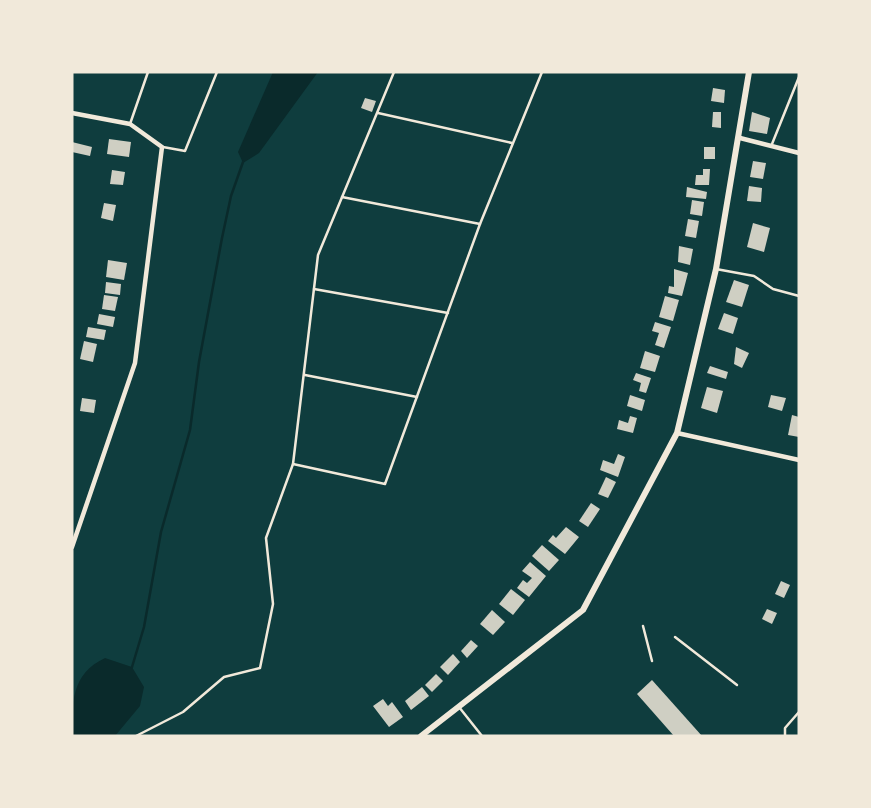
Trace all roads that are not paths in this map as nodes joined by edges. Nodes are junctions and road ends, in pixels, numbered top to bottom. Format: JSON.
{"nodes":[{"id":1,"x":148,"y":72,"type":"edge"},
{"id":2,"x":217,"y":72,"type":"edge"},
{"id":3,"x":394,"y":72,"type":"edge"},
{"id":4,"x":542,"y":72,"type":"edge"},
{"id":5,"x":749,"y":72,"type":"edge"},
{"id":6,"x":799,"y":77,"type":"edge"},
{"id":7,"x":72,"y":113,"type":"edge"},
{"id":8,"x":377,"y":113,"type":"junction"},
{"id":9,"x":130,"y":124,"type":"junction"},
{"id":10,"x":740,"y":138,"type":"junction"},
{"id":11,"x":512,"y":143,"type":"junction"},
{"id":12,"x":772,"y":144,"type":"junction"},
{"id":13,"x":162,"y":147,"type":"junction"},
{"id":14,"x":799,"y":153,"type":"edge"},
{"id":15,"x":342,"y":197,"type":"junction"},
{"id":16,"x":480,"y":224,"type":"junction"},
{"id":17,"x":716,"y":269,"type":"junction"},
{"id":18,"x":314,"y":289,"type":"junction"},
{"id":19,"x":799,"y":296,"type":"edge"},
{"id":20,"x":449,"y":313,"type":"junction"},
{"id":21,"x":304,"y":375,"type":"junction"},
{"id":22,"x":416,"y":397,"type":"junction"},
{"id":23,"x":677,"y":433,"type":"junction"},
{"id":24,"x":799,"y":460,"type":"edge"},
{"id":25,"x":293,"y":464,"type":"junction"},
{"id":26,"x":72,"y":547,"type":"edge"},
{"id":27,"x":643,"y":626,"type":"dead end"},
{"id":28,"x":675,"y":637,"type":"dead end"},
{"id":29,"x":652,"y":661,"type":"dead end"},
{"id":30,"x":737,"y":685,"type":"dead end"},
{"id":31,"x":459,"y":707,"type":"junction"},
{"id":32,"x":799,"y":712,"type":"edge"},
{"id":33,"x":135,"y":736,"type":"edge"},
{"id":34,"x":421,"y":736,"type":"edge"},
{"id":35,"x":482,"y":736,"type":"edge"},
{"id":36,"x":785,"y":736,"type":"edge"}],
"edges":[{"from":1,"to":9,"type":"lane"},
{"from":2,"to":13,"type":"lane"},
{"from":3,"to":8,"type":"lane"},
{"from":4,"to":11,"type":"lane"},
{"from":5,"to":10,"type":"street"},
{"from":6,"to":12,"type":"lane"},
{"from":7,"to":9,"type":"street"},
{"from":8,"to":11,"type":"lane"},
{"from":8,"to":15,"type":"lane"},
{"from":9,"to":13,"type":"street"},
{"from":10,"to":12,"type":"street"},
{"from":10,"to":17,"type":"street"},
{"from":11,"to":16,"type":"lane"},
{"from":12,"to":14,"type":"street"},
{"from":13,"to":26,"type":"street"},
{"from":15,"to":16,"type":"lane"},
{"from":15,"to":18,"type":"lane"},
{"from":16,"to":20,"type":"lane"},
{"from":17,"to":19,"type":"lane"},
{"from":17,"to":23,"type":"street"},
{"from":18,"to":20,"type":"lane"},
{"from":18,"to":21,"type":"lane"},
{"from":20,"to":22,"type":"lane"},
{"from":21,"to":22,"type":"lane"},
{"from":21,"to":25,"type":"lane"},
{"from":22,"to":25,"type":"lane"},
{"from":23,"to":24,"type":"street"},
{"from":23,"to":31,"type":"street"},
{"from":25,"to":33,"type":"lane"},
{"from":27,"to":29,"type":"lane"},
{"from":28,"to":30,"type":"lane"},
{"from":31,"to":34,"type":"street"},
{"from":31,"to":35,"type":"lane"},
{"from":32,"to":36,"type":"lane"}]}
